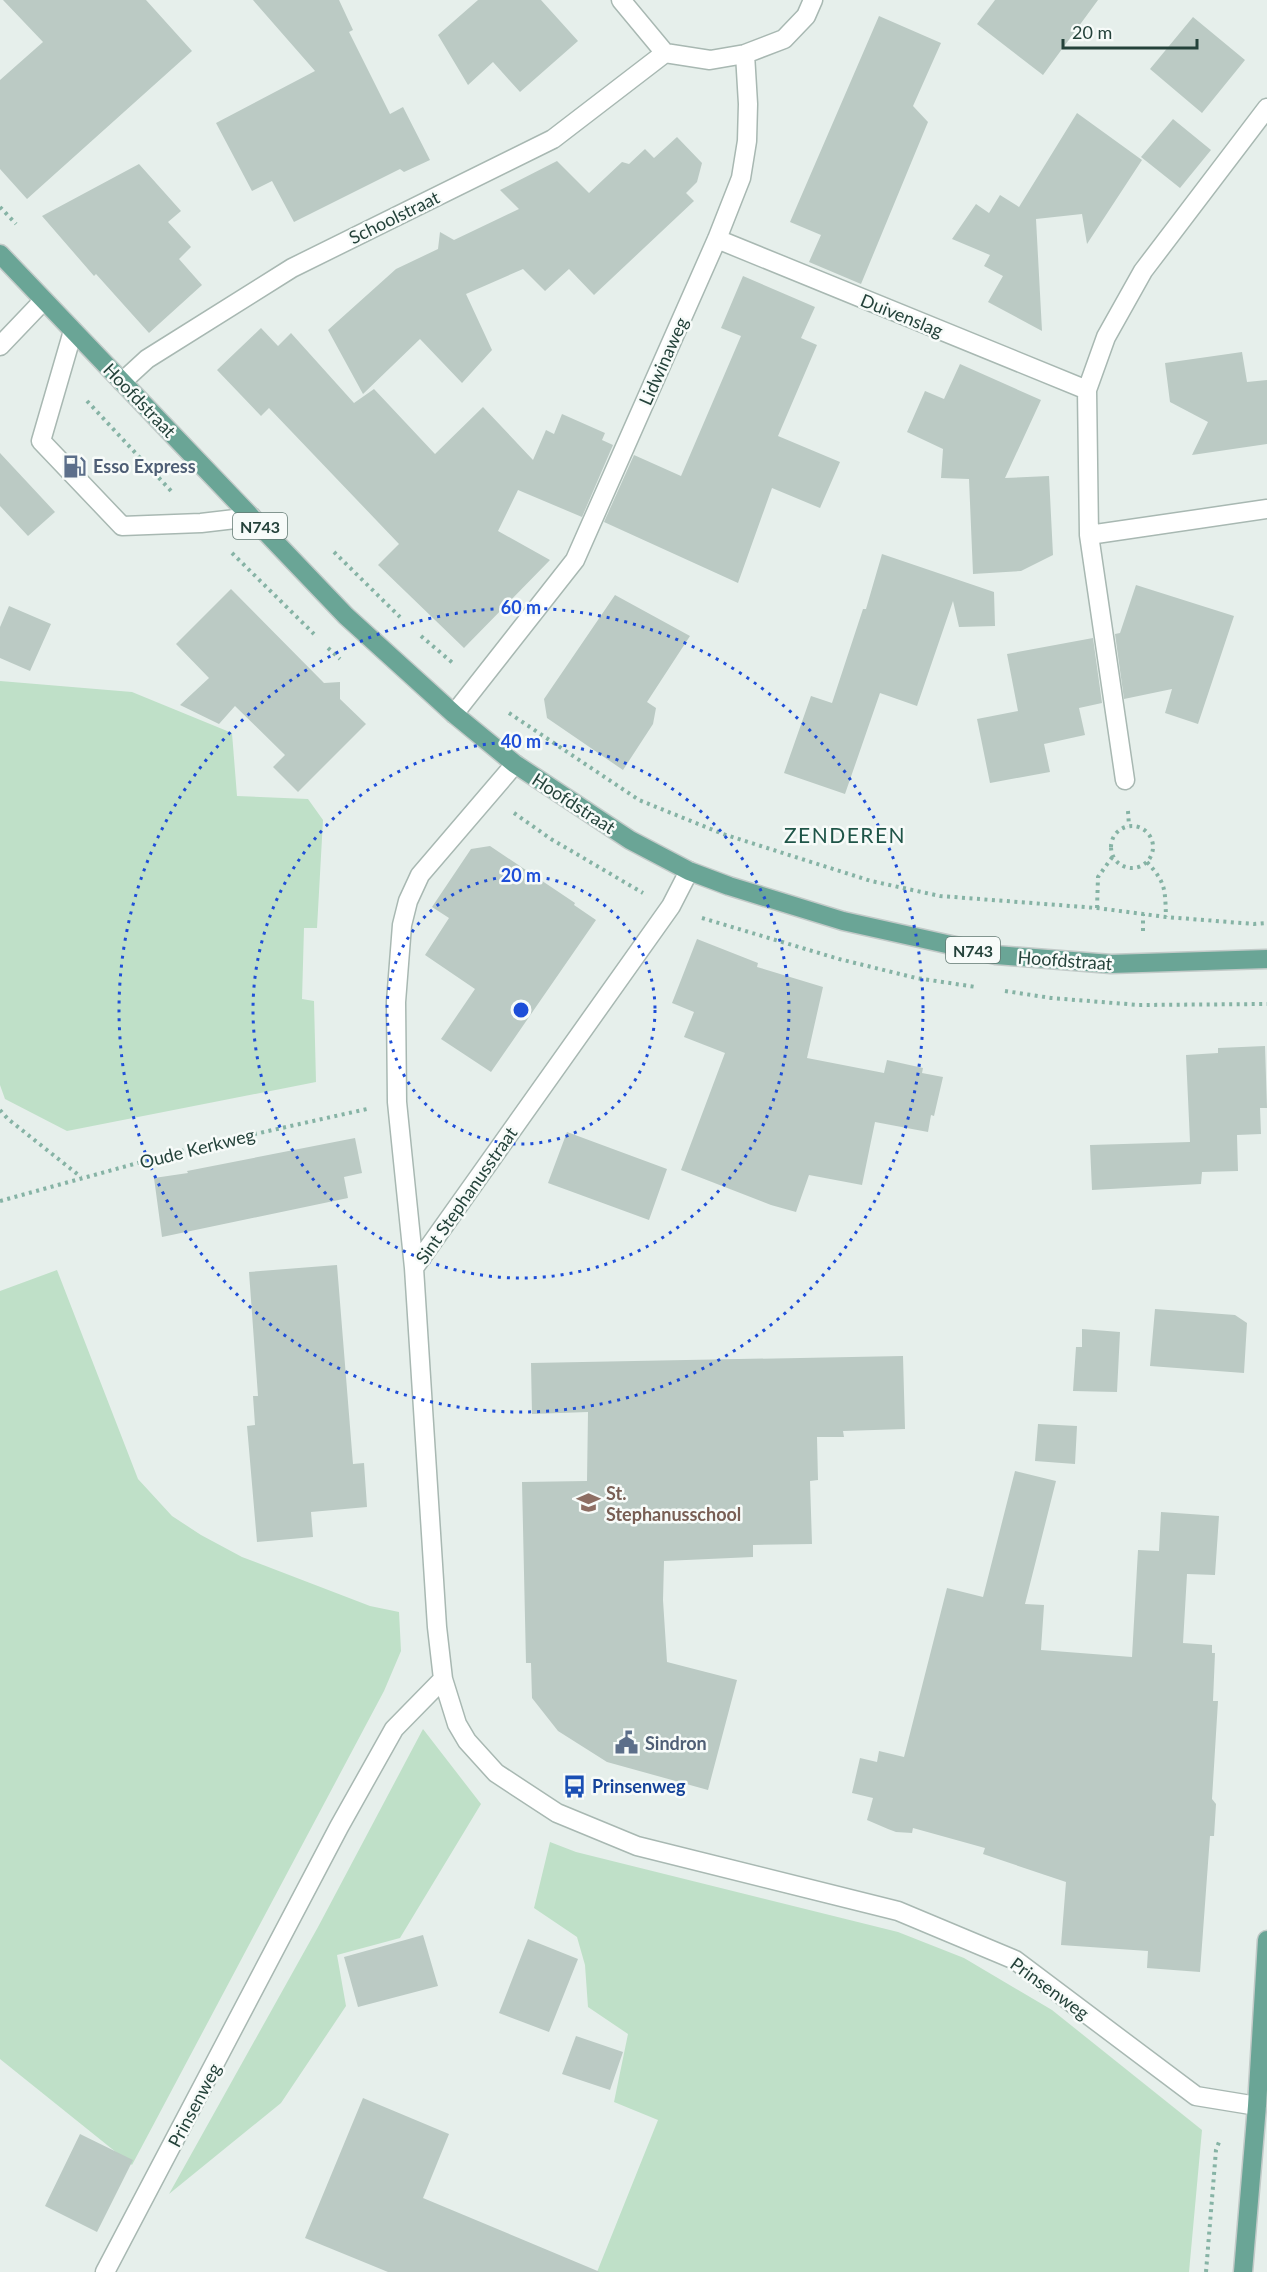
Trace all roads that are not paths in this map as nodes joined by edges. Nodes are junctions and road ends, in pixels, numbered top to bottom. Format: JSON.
{"nodes":[{"id":1,"x":621,"y":0,"type":"edge"},
{"id":2,"x":813,"y":0,"type":"edge"},
{"id":3,"x":665,"y":52,"type":"junction"},
{"id":4,"x":745,"y":54,"type":"junction"},
{"id":5,"x":1267,"y":108,"type":"edge"},
{"id":6,"x":717,"y":239,"type":"junction"},
{"id":7,"x":0,"y":254,"type":"edge"},
{"id":8,"x":43,"y":301,"type":"junction"},
{"id":9,"x":73,"y":331,"type":"junction"},
{"id":10,"x":0,"y":346,"type":"edge"},
{"id":11,"x":122,"y":382,"type":"junction"},
{"id":12,"x":1087,"y":390,"type":"junction"},
{"id":13,"x":1267,"y":509,"type":"edge"},
{"id":14,"x":252,"y":517,"type":"junction"},
{"id":15,"x":1089,"y":536,"type":"junction"},
{"id":16,"x":454,"y":714,"type":"junction"},
{"id":17,"x":515,"y":764,"type":"junction"},
{"id":18,"x":1125,"y":780,"type":"dead end"},
{"id":19,"x":689,"y":871,"type":"junction"},
{"id":20,"x":1267,"y":959,"type":"edge"},
{"id":21,"x":414,"y":1268,"type":"junction"},
{"id":22,"x":443,"y":1679,"type":"junction"},
{"id":23,"x":1267,"y":1940,"type":"edge"},
{"id":24,"x":1257,"y":2106,"type":"junction"},
{"id":25,"x":1260,"y":2163,"type":"edge"},
{"id":26,"x":105,"y":2272,"type":"edge"},
{"id":27,"x":1243,"y":2272,"type":"edge"}],
"edges":[{"from":1,"to":3,"type":"street"},
{"from":2,"to":4,"type":"street"},
{"from":3,"to":4,"type":"street"},
{"from":3,"to":11,"type":"street","name":"Schoolstraat"},
{"from":4,"to":6,"type":"street","name":"Lidwinaweg"},
{"from":5,"to":12,"type":"street"},
{"from":6,"to":12,"type":"street","name":"Duivenslag"},
{"from":6,"to":16,"type":"street","name":"Lidwinaweg"},
{"from":7,"to":8,"type":"main road","name":"Hoofdstraat","number":"N743"},
{"from":8,"to":9,"type":"main road","name":"Hoofdstraat","number":"N743"},
{"from":8,"to":10,"type":"street"},
{"from":9,"to":11,"type":"main road","name":"Hoofdstraat","number":"N743"},
{"from":9,"to":14,"type":"street"},
{"from":11,"to":14,"type":"main road","name":"Hoofdstraat","number":"N743"},
{"from":12,"to":15,"type":"street"},
{"from":13,"to":15,"type":"street"},
{"from":14,"to":16,"type":"main road","name":"Hoofdstraat","number":"N743"},
{"from":15,"to":18,"type":"street"},
{"from":16,"to":17,"type":"main road","name":"Hoofdstraat","number":"N743"},
{"from":17,"to":19,"type":"main road","name":"Hoofdstraat","number":"N743"},
{"from":17,"to":21,"type":"street"},
{"from":19,"to":20,"type":"main road","name":"Hoofdstraat","number":"N743"},
{"from":19,"to":21,"type":"street","name":"Sint Stephanusstraat"},
{"from":21,"to":22,"type":"street","name":"Sint Stephanusstraat"},
{"from":22,"to":24,"type":"street","name":"Prinsenweg"},
{"from":22,"to":26,"type":"street","name":"Prinsenweg"},
{"from":23,"to":24,"type":"main road"},
{"from":24,"to":25,"type":"main road"},
{"from":25,"to":27,"type":"main road"}]}
